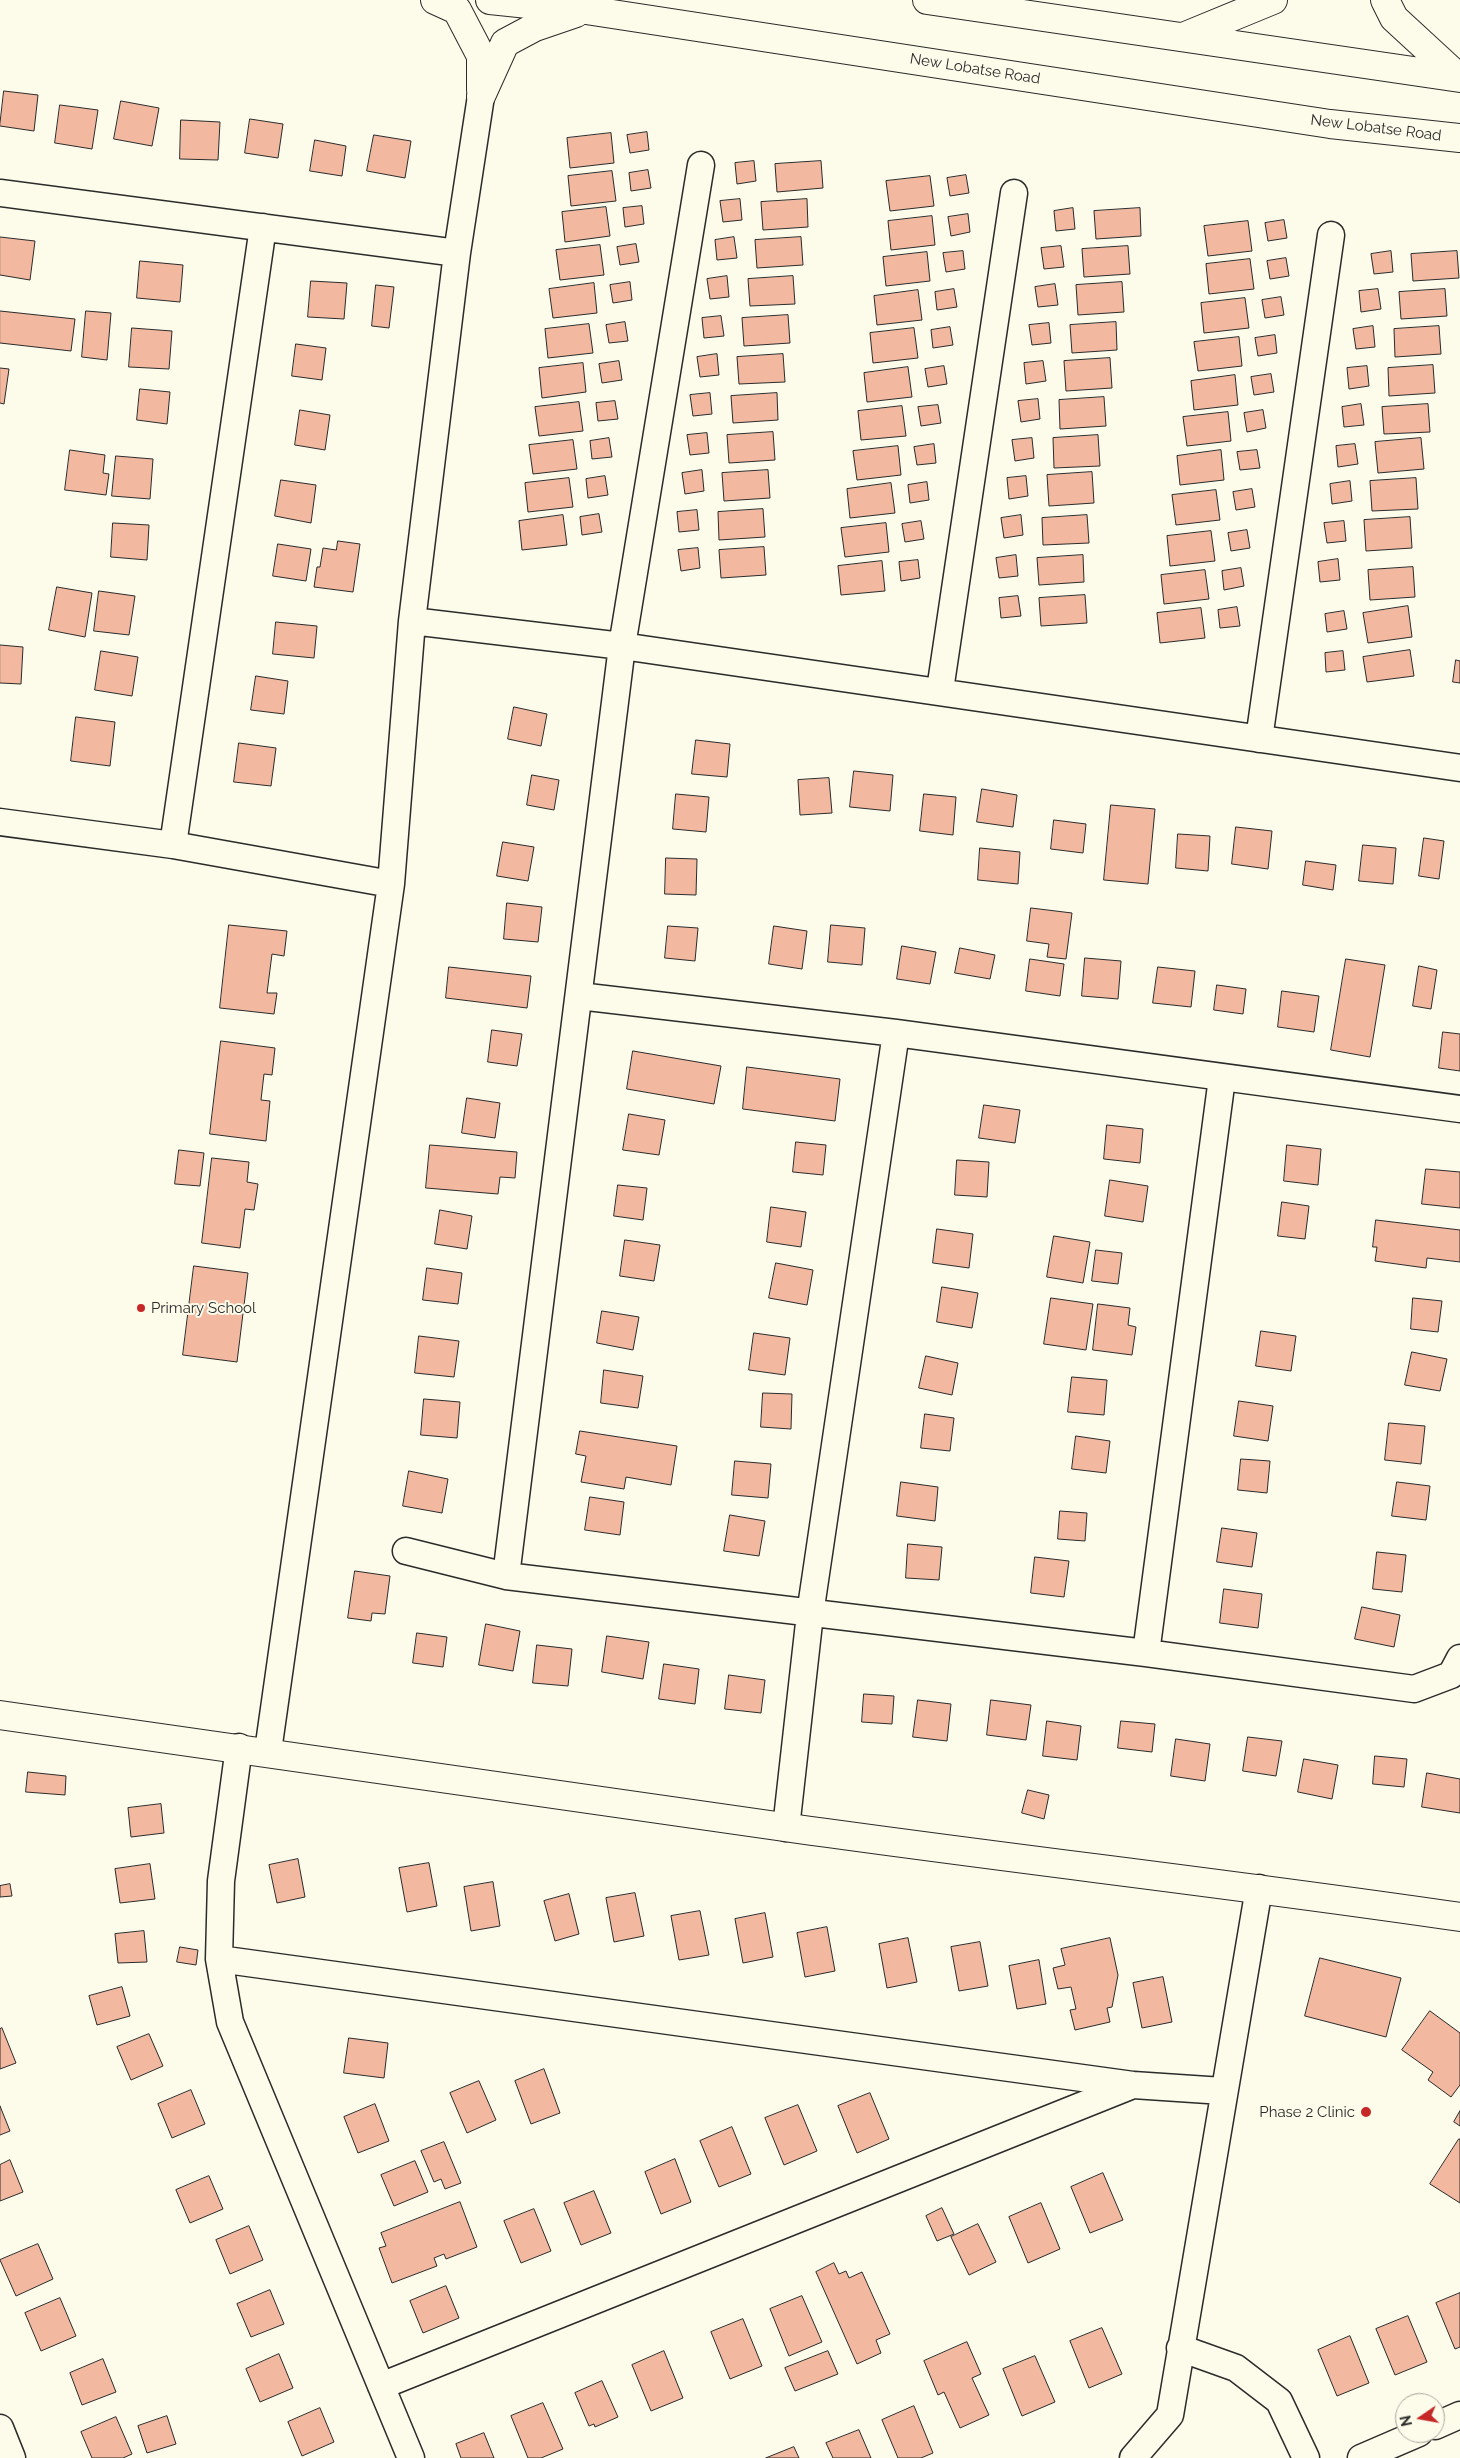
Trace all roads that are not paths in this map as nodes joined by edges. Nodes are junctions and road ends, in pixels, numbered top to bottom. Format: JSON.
{"nodes":[{"id":1,"x":435,"y":0,"type":"edge"},
{"id":2,"x":490,"y":0,"type":"edge"},
{"id":3,"x":927,"y":0,"type":"edge"},
{"id":4,"x":1273,"y":0,"type":"edge"},
{"id":5,"x":1385,"y":0,"type":"edge"},
{"id":6,"x":586,"y":10,"type":"junction"},
{"id":7,"x":1182,"y":37,"type":"junction"},
{"id":8,"x":1459,"y":77,"type":"edge"},
{"id":9,"x":481,"y":96,"type":"junction"},
{"id":10,"x":1460,"y":138,"type":"edge"},
{"id":11,"x":700,"y":165,"type":"dead end"},
{"id":12,"x":0,"y":193,"type":"edge"},
{"id":13,"x":1014,"y":193,"type":"dead end"},
{"id":14,"x":263,"y":227,"type":"junction"},
{"id":15,"x":1331,"y":235,"type":"dead end"},
{"id":16,"x":458,"y":253,"type":"junction"},
{"id":17,"x":412,"y":621,"type":"junction"},
{"id":18,"x":622,"y":646,"type":"junction"},
{"id":19,"x":940,"y":690,"type":"junction"},
{"id":20,"x":1259,"y":739,"type":"junction"},
{"id":21,"x":1460,"y":768,"type":"edge"},
{"id":22,"x":0,"y":822,"type":"edge"},
{"id":23,"x":173,"y":845,"type":"junction"},
{"id":24,"x":391,"y":884,"type":"junction"},
{"id":25,"x":579,"y":996,"type":"junction"},
{"id":26,"x":896,"y":1033,"type":"junction"},
{"id":27,"x":1222,"y":1078,"type":"junction"},
{"id":28,"x":1460,"y":1109,"type":"edge"},
{"id":29,"x":406,"y":1551,"type":"dead end"},
{"id":30,"x":506,"y":1576,"type":"junction"},
{"id":31,"x":810,"y":1614,"type":"junction"},
{"id":32,"x":1146,"y":1653,"type":"junction"},
{"id":33,"x":1460,"y":1658,"type":"edge"},
{"id":34,"x":0,"y":1715,"type":"edge"},
{"id":35,"x":239,"y":1747,"type":"junction"},
{"id":36,"x":268,"y":1751,"type":"junction"},
{"id":37,"x":786,"y":1828,"type":"junction"},
{"id":38,"x":1259,"y":1888,"type":"junction"},
{"id":39,"x":1460,"y":1917,"type":"edge"},
{"id":40,"x":219,"y":1959,"type":"junction"},
{"id":41,"x":1133,"y":2085,"type":"junction"},
{"id":42,"x":1223,"y":2091,"type":"junction"},
{"id":43,"x":1180,"y":2348,"type":"junction"},
{"id":44,"x":381,"y":2386,"type":"junction"},
{"id":45,"x":1460,"y":2415,"type":"edge"},
{"id":46,"x":1445,"y":2422,"type":"edge"},
{"id":47,"x":0,"y":2428,"type":"edge"},
{"id":48,"x":1395,"y":2443,"type":"edge"},
{"id":49,"x":12,"y":2458,"type":"edge"},
{"id":50,"x":412,"y":2458,"type":"edge"},
{"id":51,"x":1133,"y":2458,"type":"edge"},
{"id":52,"x":1306,"y":2458,"type":"edge"},
{"id":53,"x":1361,"y":2458,"type":"edge"}],
"edges":[{"from":1,"to":9,"type":"main road"},
{"from":2,"to":6,"type":"main road","name":"New Lobatse Road"},
{"from":3,"to":7,"type":"main road"},
{"from":4,"to":7,"type":"main road"},
{"from":5,"to":8,"type":"main road"},
{"from":6,"to":9,"type":"main road"},
{"from":6,"to":10,"type":"main road","name":"New Lobatse Road"},
{"from":7,"to":8,"type":"main road"},
{"from":9,"to":16,"type":"street"},
{"from":11,"to":18,"type":"street"},
{"from":12,"to":14,"type":"street"},
{"from":13,"to":19,"type":"street"},
{"from":14,"to":16,"type":"street"},
{"from":14,"to":23,"type":"street"},
{"from":15,"to":20,"type":"street"},
{"from":16,"to":17,"type":"street"},
{"from":17,"to":18,"type":"street"},
{"from":17,"to":24,"type":"street"},
{"from":18,"to":19,"type":"street"},
{"from":18,"to":25,"type":"street"},
{"from":19,"to":20,"type":"street"},
{"from":20,"to":21,"type":"street"},
{"from":22,"to":23,"type":"street"},
{"from":23,"to":24,"type":"street"},
{"from":24,"to":36,"type":"street"},
{"from":25,"to":26,"type":"street"},
{"from":25,"to":30,"type":"street"},
{"from":26,"to":27,"type":"street"},
{"from":26,"to":31,"type":"street"},
{"from":27,"to":28,"type":"street"},
{"from":27,"to":32,"type":"street"},
{"from":29,"to":30,"type":"street"},
{"from":30,"to":31,"type":"street"},
{"from":31,"to":32,"type":"street"},
{"from":31,"to":37,"type":"street"},
{"from":32,"to":33,"type":"street"},
{"from":34,"to":35,"type":"main road"},
{"from":35,"to":36,"type":"main road"},
{"from":35,"to":40,"type":"street"},
{"from":36,"to":37,"type":"main road"},
{"from":37,"to":38,"type":"main road"},
{"from":38,"to":39,"type":"main road"},
{"from":38,"to":42,"type":"street"},
{"from":40,"to":41,"type":"street"},
{"from":40,"to":44,"type":"street"},
{"from":41,"to":42,"type":"street"},
{"from":41,"to":44,"type":"street"},
{"from":42,"to":43,"type":"street"},
{"from":43,"to":51,"type":"street"},
{"from":43,"to":52,"type":"street"},
{"from":44,"to":50,"type":"street"},
{"from":45,"to":46,"type":"street"},
{"from":47,"to":49,"type":"street"},
{"from":48,"to":53,"type":"street"}]}
